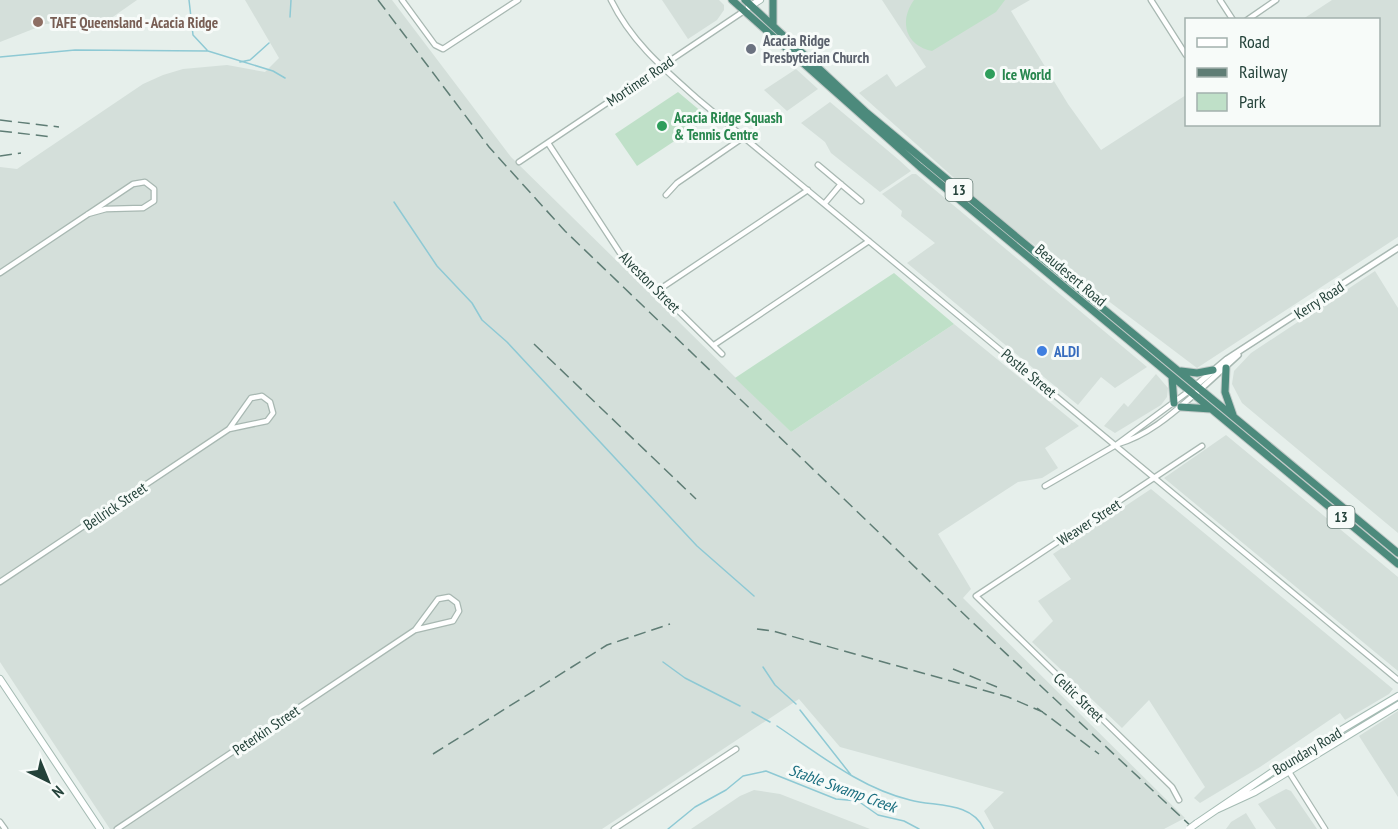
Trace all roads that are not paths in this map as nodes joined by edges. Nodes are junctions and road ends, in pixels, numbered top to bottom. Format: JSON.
{"nodes":[{"id":1,"x":402,"y":0,"type":"edge"},
{"id":2,"x":518,"y":0,"type":"edge"},
{"id":3,"x":610,"y":0,"type":"edge"},
{"id":4,"x":732,"y":0,"type":"edge"},
{"id":5,"x":760,"y":0,"type":"edge"},
{"id":6,"x":773,"y":0,"type":"edge"},
{"id":7,"x":1151,"y":0,"type":"edge"},
{"id":8,"x":1221,"y":0,"type":"edge"},
{"id":9,"x":1276,"y":0,"type":"edge"},
{"id":10,"x":749,"y":3,"type":"edge"},
{"id":11,"x":744,"y":11,"type":"junction"},
{"id":12,"x":1232,"y":18,"type":"edge"},
{"id":13,"x":1249,"y":18,"type":"edge"},
{"id":14,"x":773,"y":25,"type":"junction"},
{"id":15,"x":1185,"y":53,"type":"edge"},
{"id":16,"x":661,"y":67,"type":"junction"},
{"id":17,"x":744,"y":137,"type":"junction"},
{"id":18,"x":548,"y":143,"type":"junction"},
{"id":19,"x":519,"y":162,"type":"dead end"},
{"id":20,"x":818,"y":165,"type":"dead end"},
{"id":21,"x":841,"y":184,"type":"junction"},
{"id":22,"x":808,"y":190,"type":"junction"},
{"id":23,"x":666,"y":195,"type":"dead end"},
{"id":24,"x":861,"y":201,"type":"dead end"},
{"id":25,"x":825,"y":203,"type":"junction"},
{"id":26,"x":88,"y":214,"type":"junction"},
{"id":27,"x":869,"y":241,"type":"junction"},
{"id":28,"x":1398,"y":248,"type":"edge"},
{"id":29,"x":0,"y":273,"type":"edge"},
{"id":30,"x":657,"y":291,"type":"junction"},
{"id":31,"x":714,"y":345,"type":"junction"},
{"id":32,"x":1241,"y":351,"type":"junction"},
{"id":33,"x":723,"y":354,"type":"dead end"},
{"id":34,"x":1226,"y":368,"type":"junction"},
{"id":35,"x":1178,"y":370,"type":"junction"},
{"id":36,"x":1213,"y":370,"type":"junction"},
{"id":37,"x":1172,"y":377,"type":"junction"},
{"id":38,"x":1199,"y":387,"type":"junction"},
{"id":39,"x":1192,"y":393,"type":"junction"},
{"id":40,"x":1178,"y":405,"type":"junction"},
{"id":41,"x":1211,"y":409,"type":"junction"},
{"id":42,"x":1234,"y":416,"type":"junction"},
{"id":43,"x":229,"y":429,"type":"junction"},
{"id":44,"x":1116,"y":445,"type":"junction"},
{"id":45,"x":1202,"y":446,"type":"dead end"},
{"id":46,"x":1154,"y":478,"type":"junction"},
{"id":47,"x":1045,"y":486,"type":"dead end"},
{"id":48,"x":1398,"y":553,"type":"edge"},
{"id":49,"x":1398,"y":564,"type":"edge"},
{"id":50,"x":0,"y":582,"type":"edge"},
{"id":51,"x":975,"y":596,"type":"joint"},
{"id":52,"x":415,"y":630,"type":"junction"},
{"id":53,"x":0,"y":679,"type":"edge"},
{"id":54,"x":1398,"y":680,"type":"edge"},
{"id":55,"x":1398,"y":696,"type":"edge"},
{"id":56,"x":1398,"y":705,"type":"edge"},
{"id":57,"x":736,"y":749,"type":"dead end"},
{"id":58,"x":1286,"y":767,"type":"junction"},
{"id":59,"x":1179,"y":800,"type":"dead end"},
{"id":60,"x":0,"y":822,"type":"edge"},
{"id":61,"x":5,"y":829,"type":"edge"},
{"id":62,"x":100,"y":829,"type":"edge"},
{"id":63,"x":117,"y":829,"type":"edge"},
{"id":64,"x":614,"y":829,"type":"edge"},
{"id":65,"x":1189,"y":829,"type":"edge"},
{"id":66,"x":1325,"y":829,"type":"edge"}],
"edges":[{"from":1,"to":2,"type":"street"},
{"from":3,"to":16,"type":"street","name":"Postle Street"},
{"from":4,"to":11,"type":"highway","name":"Beaudesert Road","number":"13"},
{"from":5,"to":10,"type":"main road","name":"Mortimer Road"},
{"from":6,"to":14,"type":"highway"},
{"from":7,"to":15,"type":"street"},
{"from":8,"to":12,"type":"street"},
{"from":9,"to":13,"type":"street"},
{"from":10,"to":11,"type":"main road","name":"Mortimer Road"},
{"from":10,"to":14,"type":"highway","name":"Beaudesert Road","number":"13"},
{"from":11,"to":16,"type":"street","name":"Mortimer Road"},
{"from":11,"to":37,"type":"highway","name":"Beaudesert Road","number":"13"},
{"from":14,"to":35,"type":"highway","name":"Beaudesert Road","number":"13"},
{"from":16,"to":17,"type":"street","name":"Postle Street"},
{"from":16,"to":18,"type":"street","name":"Mortimer Road"},
{"from":17,"to":22,"type":"street","name":"Postle Street"},
{"from":17,"to":23,"type":"street"},
{"from":18,"to":19,"type":"street","name":"Mortimer Road"},
{"from":18,"to":30,"type":"street","name":"Alveston Street"},
{"from":20,"to":21,"type":"street"},
{"from":21,"to":24,"type":"street"},
{"from":21,"to":25,"type":"street"},
{"from":22,"to":25,"type":"street","name":"Postle Street"},
{"from":22,"to":30,"type":"street"},
{"from":25,"to":27,"type":"street","name":"Postle Street"},
{"from":26,"to":26,"type":"street"},
{"from":26,"to":29,"type":"street"},
{"from":27,"to":31,"type":"street"},
{"from":27,"to":44,"type":"street","name":"Postle Street"},
{"from":28,"to":32,"type":"street","name":"Kerry Road"},
{"from":30,"to":31,"type":"street","name":"Alveston Street"},
{"from":31,"to":33,"type":"street","name":"Alveston Street"},
{"from":32,"to":34,"type":"street","name":"Kerry Road"},
{"from":32,"to":36,"type":"street","name":"Kerry Road"},
{"from":34,"to":38,"type":"street","name":"Kerry Road"},
{"from":34,"to":42,"type":"highway"},
{"from":35,"to":36,"type":"highway"},
{"from":35,"to":38,"type":"highway","name":"Beaudesert Road","number":"13"},
{"from":36,"to":38,"type":"street","name":"Kerry Road"},
{"from":37,"to":39,"type":"highway","name":"Beaudesert Road","number":"13"},
{"from":37,"to":40,"type":"highway"},
{"from":38,"to":39,"type":"street","name":"Kerry Road"},
{"from":38,"to":42,"type":"highway","name":"Beaudesert Road","number":"13"},
{"from":39,"to":40,"type":"street","name":"Kerry Road"},
{"from":39,"to":41,"type":"highway","name":"Beaudesert Road","number":"13"},
{"from":40,"to":41,"type":"highway"},
{"from":40,"to":44,"type":"street","name":"Kerry Road"},
{"from":41,"to":49,"type":"highway","name":"Beaudesert Road","number":"13"},
{"from":42,"to":48,"type":"highway","name":"Beaudesert Road","number":"13"},
{"from":43,"to":43,"type":"street","name":"Bellrick Street"},
{"from":43,"to":50,"type":"street","name":"Bellrick Street"},
{"from":44,"to":46,"type":"street","name":"Postle Street"},
{"from":44,"to":47,"type":"street","name":"Kerry Road"},
{"from":45,"to":46,"type":"street","name":"Weaver Street"},
{"from":46,"to":51,"type":"street","name":"Weaver Street"},
{"from":46,"to":54,"type":"street","name":"Postle Street"},
{"from":51,"to":59,"type":"street","name":"Celtic Street"},
{"from":52,"to":52,"type":"street","name":"Peterkin Street"},
{"from":52,"to":63,"type":"street","name":"Peterkin Street"},
{"from":53,"to":62,"type":"main road"},
{"from":55,"to":58,"type":"main road","name":"Boundary Road"},
{"from":56,"to":58,"type":"main road","name":"Boundary Road"},
{"from":57,"to":64,"type":"street"},
{"from":58,"to":65,"type":"main road","name":"Boundary Road","bridge":true},
{"from":58,"to":66,"type":"street"},
{"from":60,"to":61,"type":"street"}]}
